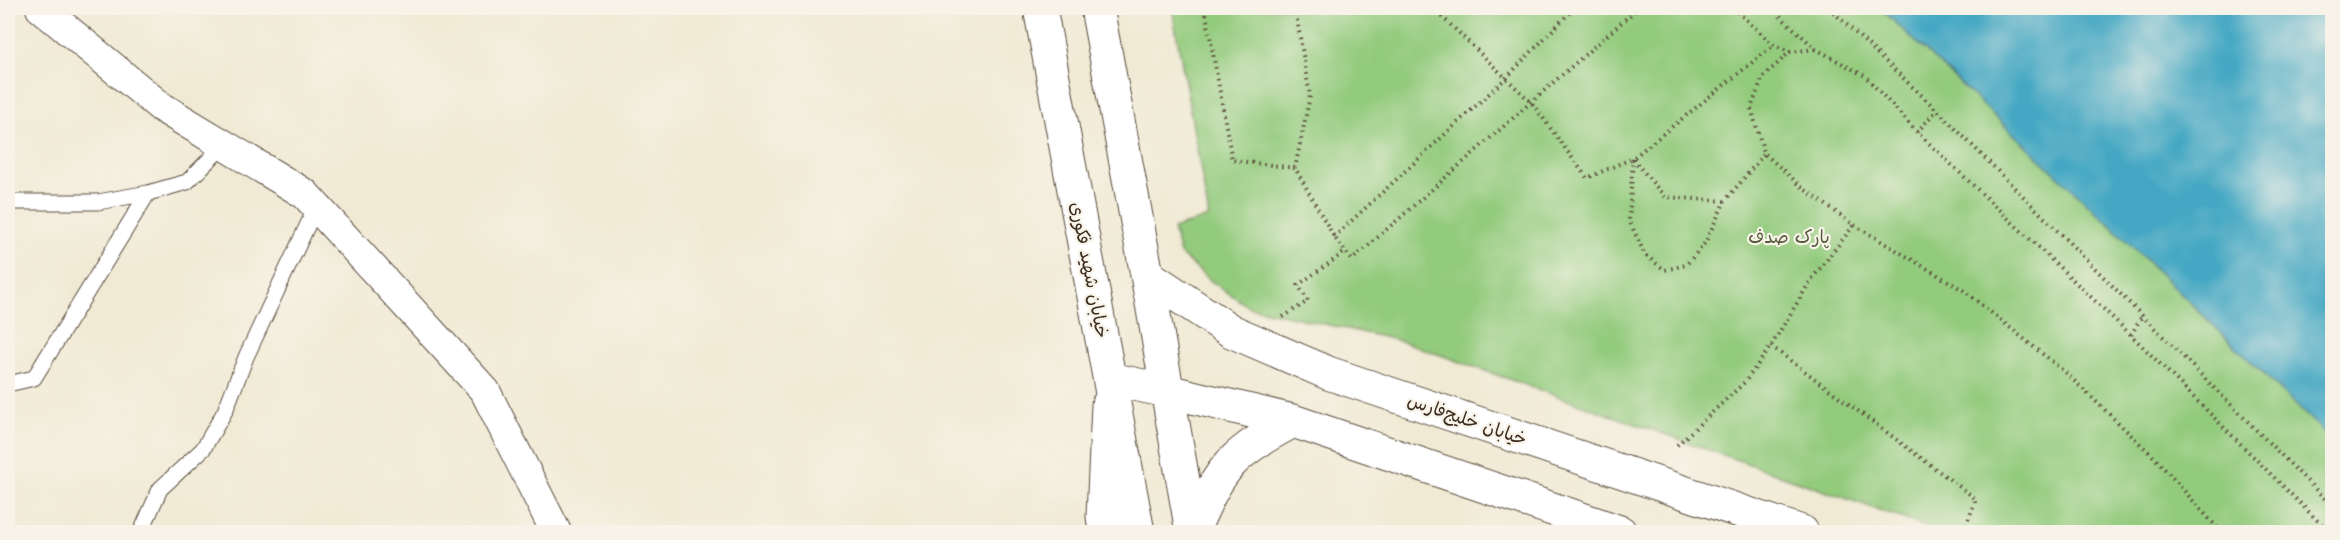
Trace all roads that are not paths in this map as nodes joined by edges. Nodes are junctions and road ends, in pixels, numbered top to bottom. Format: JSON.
{"nodes":[{"id":1,"x":41,"y":8,"type":"edge"},
{"id":2,"x":1040,"y":8,"type":"edge"},
{"id":3,"x":1097,"y":8,"type":"edge"},
{"id":4,"x":224,"y":145,"type":"junction"},
{"id":5,"x":148,"y":193,"type":"junction"},
{"id":6,"x":8,"y":202,"type":"edge"},
{"id":7,"x":316,"y":207,"type":"junction"},
{"id":8,"x":1147,"y":275,"type":"junction"},
{"id":9,"x":1110,"y":379,"type":"junction"},
{"id":10,"x":8,"y":384,"type":"edge"},
{"id":11,"x":1167,"y":391,"type":"junction"},
{"id":12,"x":1293,"y":421,"type":"junction"},
{"id":13,"x":141,"y":532,"type":"edge"},
{"id":14,"x":556,"y":532,"type":"edge"},
{"id":15,"x":1105,"y":532,"type":"edge"},
{"id":16,"x":1138,"y":532,"type":"edge"},
{"id":17,"x":1192,"y":532,"type":"edge"},
{"id":18,"x":1620,"y":532,"type":"edge"},
{"id":19,"x":1802,"y":532,"type":"edge"}],
"edges":[{"from":1,"to":4,"type":"street"},
{"from":2,"to":9,"type":"main road","name":"خیابان شهید فکوری"},
{"from":3,"to":8,"type":"main road"},
{"from":4,"to":5,"type":"lane"},
{"from":4,"to":7,"type":"street"},
{"from":5,"to":6,"type":"lane"},
{"from":5,"to":10,"type":"lane"},
{"from":7,"to":13,"type":"lane"},
{"from":7,"to":14,"type":"street"},
{"from":8,"to":11,"type":"main road"},
{"from":8,"to":19,"type":"main road","name":"خیابان خلیج‌فارس"},
{"from":9,"to":11,"type":"main road"},
{"from":9,"to":15,"type":"main road"},
{"from":9,"to":16,"type":"main road","name":"خیابان شهید فکوری"},
{"from":11,"to":12,"type":"main road"},
{"from":11,"to":17,"type":"main road"},
{"from":12,"to":17,"type":"main road"},
{"from":12,"to":18,"type":"main road"}]}
